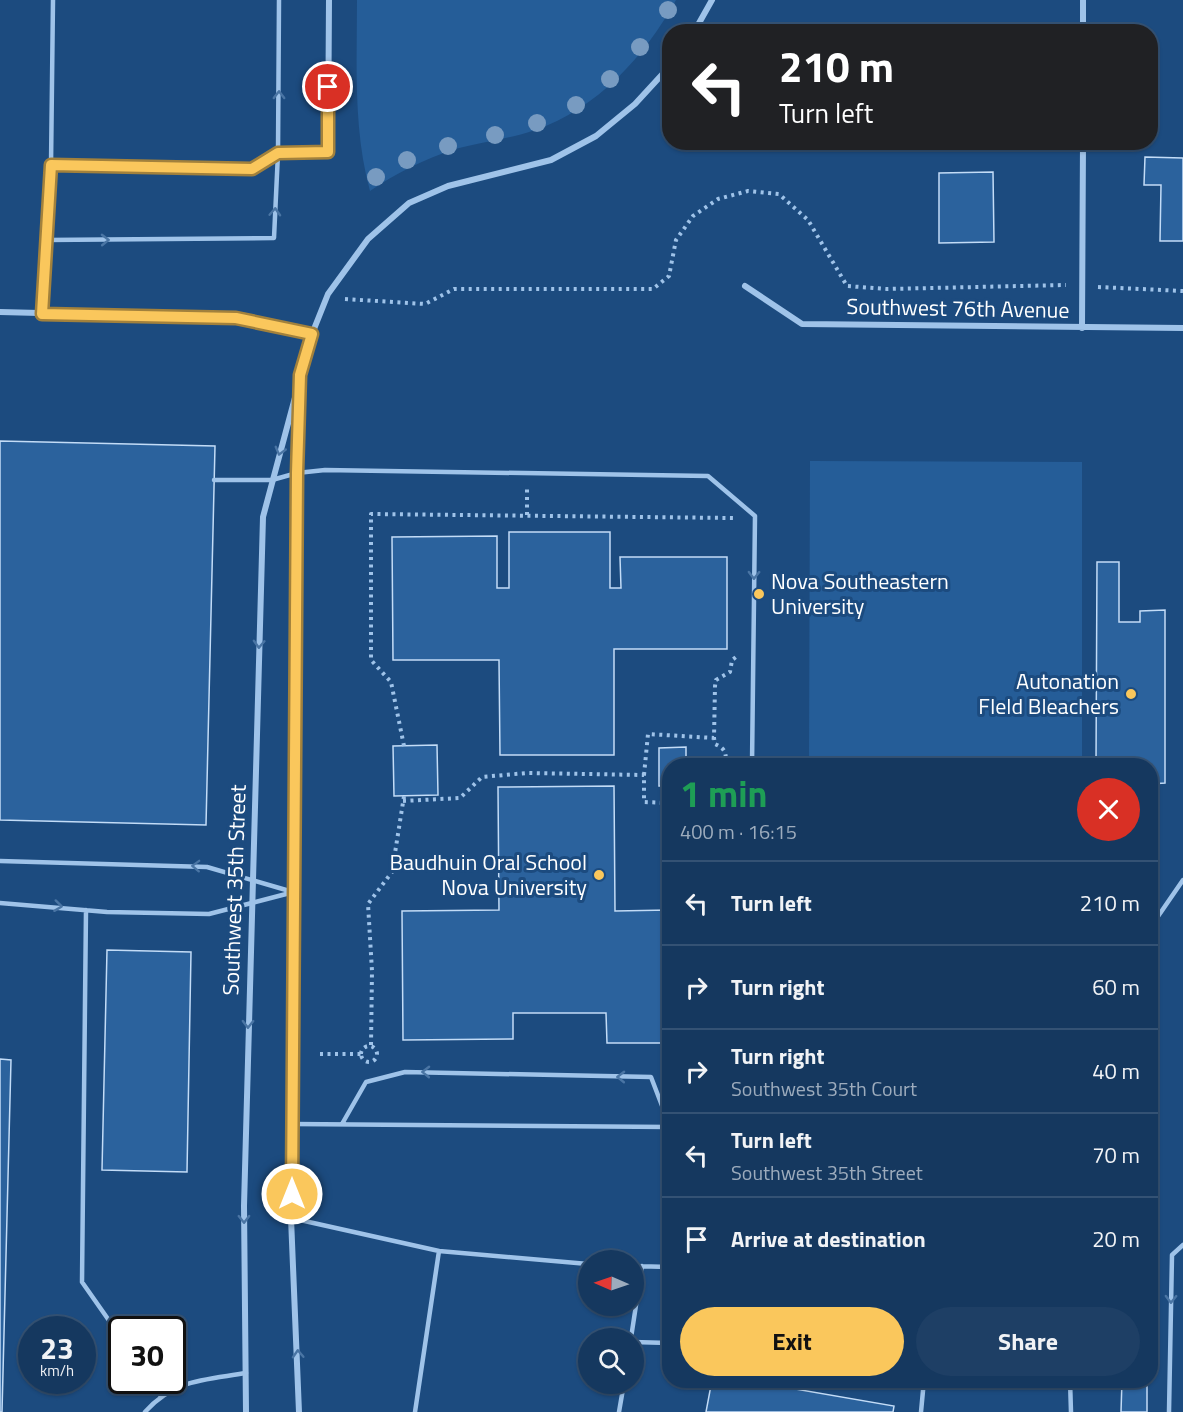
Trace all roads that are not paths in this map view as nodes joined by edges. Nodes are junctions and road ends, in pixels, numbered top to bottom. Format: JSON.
{"nodes":[{"id":1,"x":52,"y":0,"type":"edge"},
{"id":2,"x":279,"y":0,"type":"edge"},
{"id":3,"x":329,"y":0,"type":"edge"},
{"id":4,"x":712,"y":0,"type":"edge"},
{"id":5,"x":1083,"y":0,"type":"edge"},
{"id":6,"x":698,"y":24,"type":"edge"},
{"id":7,"x":1083,"y":24,"type":"edge"},
{"id":8,"x":662,"y":74,"type":"edge"},
{"id":9,"x":1083,"y":150,"type":"edge"},
{"id":10,"x":328,"y":152,"type":"joint"},
{"id":11,"x":278,"y":153,"type":"junction"},
{"id":12,"x":51,"y":165,"type":"junction"},
{"id":13,"x":46,"y":240,"type":"junction"},
{"id":14,"x":745,"y":286,"type":"dead end"},
{"id":15,"x":0,"y":312,"type":"edge"},
{"id":16,"x":42,"y":314,"type":"junction"},
{"id":17,"x":1082,"y":328,"type":"junction"},
{"id":18,"x":1183,"y":328,"type":"edge"},
{"id":19,"x":312,"y":334,"type":"junction"},
{"id":20,"x":300,"y":375,"type":"junction"},
{"id":21,"x":297,"y":473,"type":"junction"},
{"id":22,"x":214,"y":480,"type":"dead end"},
{"id":23,"x":272,"y":480,"type":"junction"},
{"id":24,"x":752,"y":758,"type":"edge"},
{"id":25,"x":0,"y":861,"type":"edge"},
{"id":26,"x":1183,"y":880,"type":"edge"},
{"id":27,"x":252,"y":881,"type":"junction"},
{"id":28,"x":292,"y":892,"type":"junction"},
{"id":29,"x":1174,"y":893,"type":"junction"},
{"id":30,"x":1183,"y":895,"type":"edge"},
{"id":31,"x":0,"y":903,"type":"edge"},
{"id":32,"x":251,"y":903,"type":"junction"},
{"id":33,"x":86,"y":910,"type":"junction"},
{"id":34,"x":1158,"y":916,"type":"edge"},
{"id":35,"x":662,"y":1106,"type":"edge"},
{"id":36,"x":292,"y":1124,"type":"junction"},
{"id":37,"x":342,"y":1124,"type":"junction"},
{"id":38,"x":662,"y":1125,"type":"edge"},
{"id":39,"x":291,"y":1218,"type":"junction"},
{"id":40,"x":1183,"y":1245,"type":"edge"},
{"id":41,"x":439,"y":1251,"type":"junction"},
{"id":42,"x":578,"y":1263,"type":"edge"},
{"id":43,"x":644,"y":1266,"type":"edge"},
{"id":44,"x":662,"y":1267,"type":"edge"},
{"id":45,"x":108,"y":1319,"type":"edge"},
{"id":46,"x":644,"y":1342,"type":"edge"},
{"id":47,"x":662,"y":1343,"type":"edge"},
{"id":48,"x":246,"y":1373,"type":"junction"},
{"id":49,"x":923,"y":1388,"type":"edge"},
{"id":50,"x":1070,"y":1388,"type":"edge"},
{"id":51,"x":622,"y":1394,"type":"edge"},
{"id":52,"x":160,"y":1395,"type":"joint"},
{"id":53,"x":145,"y":1412,"type":"edge"},
{"id":54,"x":246,"y":1412,"type":"edge"},
{"id":55,"x":299,"y":1412,"type":"edge"},
{"id":56,"x":416,"y":1412,"type":"edge"},
{"id":57,"x":620,"y":1412,"type":"edge"},
{"id":58,"x":921,"y":1412,"type":"edge"},
{"id":59,"x":1071,"y":1412,"type":"edge"},
{"id":60,"x":1169,"y":1412,"type":"edge"}],
"edges":[{"from":1,"to":12,"type":"lane"},
{"from":11,"to":2,"type":"lane","one_way":true},
{"from":3,"to":10,"type":"street"},
{"from":4,"to":6,"type":"street"},
{"from":5,"to":7,"type":"street"},
{"from":8,"to":19,"type":"street","name":"Southwest 35th Street"},
{"from":9,"to":17,"type":"street"},
{"from":10,"to":11,"type":"lane"},
{"from":11,"to":12,"type":"lane"},
{"from":13,"to":11,"type":"lane","one_way":true},
{"from":12,"to":13,"type":"lane"},
{"from":13,"to":16,"type":"lane"},
{"from":14,"to":17,"type":"street","name":"Southwest 76th Avenue"},
{"from":15,"to":16,"type":"street"},
{"from":16,"to":19,"type":"street"},
{"from":17,"to":18,"type":"street","name":"Southwest 76th Avenue"},
{"from":19,"to":20,"type":"street","name":"Southwest 35th Street"},
{"from":20,"to":21,"type":"street","name":"Southwest 35th Street"},
{"from":20,"to":23,"type":"street","name":"Southwest 35th Street","one_way":true},
{"from":21,"to":23,"type":"lane"},
{"from":21,"to":24,"type":"lane","one_way":true},
{"from":21,"to":28,"type":"street","name":"Southwest 35th Street"},
{"from":22,"to":23,"type":"lane"},
{"from":23,"to":27,"type":"street","name":"Southwest 35th Street","one_way":true},
{"from":27,"to":25,"type":"lane","one_way":true},
{"from":26,"to":29,"type":"lane"},
{"from":27,"to":28,"type":"lane"},
{"from":27,"to":32,"type":"street","name":"Southwest 35th Street"},
{"from":28,"to":32,"type":"lane"},
{"from":28,"to":36,"type":"street","name":"Southwest 35th Street"},
{"from":29,"to":30,"type":"lane"},
{"from":29,"to":34,"type":"lane"},
{"from":31,"to":33,"type":"lane","one_way":true},
{"from":32,"to":33,"type":"lane"},
{"from":32,"to":48,"type":"street","name":"Southwest 35th Street","one_way":true},
{"from":33,"to":45,"type":"lane"},
{"from":35,"to":37,"type":"lane","one_way":true},
{"from":36,"to":37,"type":"lane"},
{"from":36,"to":39,"type":"street","name":"Southwest 35th Street"},
{"from":37,"to":38,"type":"lane"},
{"from":39,"to":41,"type":"lane"},
{"from":55,"to":39,"type":"street","name":"Southwest 35th Street","one_way":true},
{"from":40,"to":60,"type":"lane","one_way":true},
{"from":41,"to":42,"type":"lane"},
{"from":41,"to":56,"type":"lane"},
{"from":43,"to":44,"type":"lane"},
{"from":46,"to":47,"type":"lane"},
{"from":48,"to":52,"type":"lane"},
{"from":48,"to":54,"type":"street","name":"Southwest 35th Street"},
{"from":49,"to":58,"type":"lane"},
{"from":50,"to":59,"type":"lane"},
{"from":51,"to":57,"type":"lane"},
{"from":52,"to":53,"type":"lane"}]}
